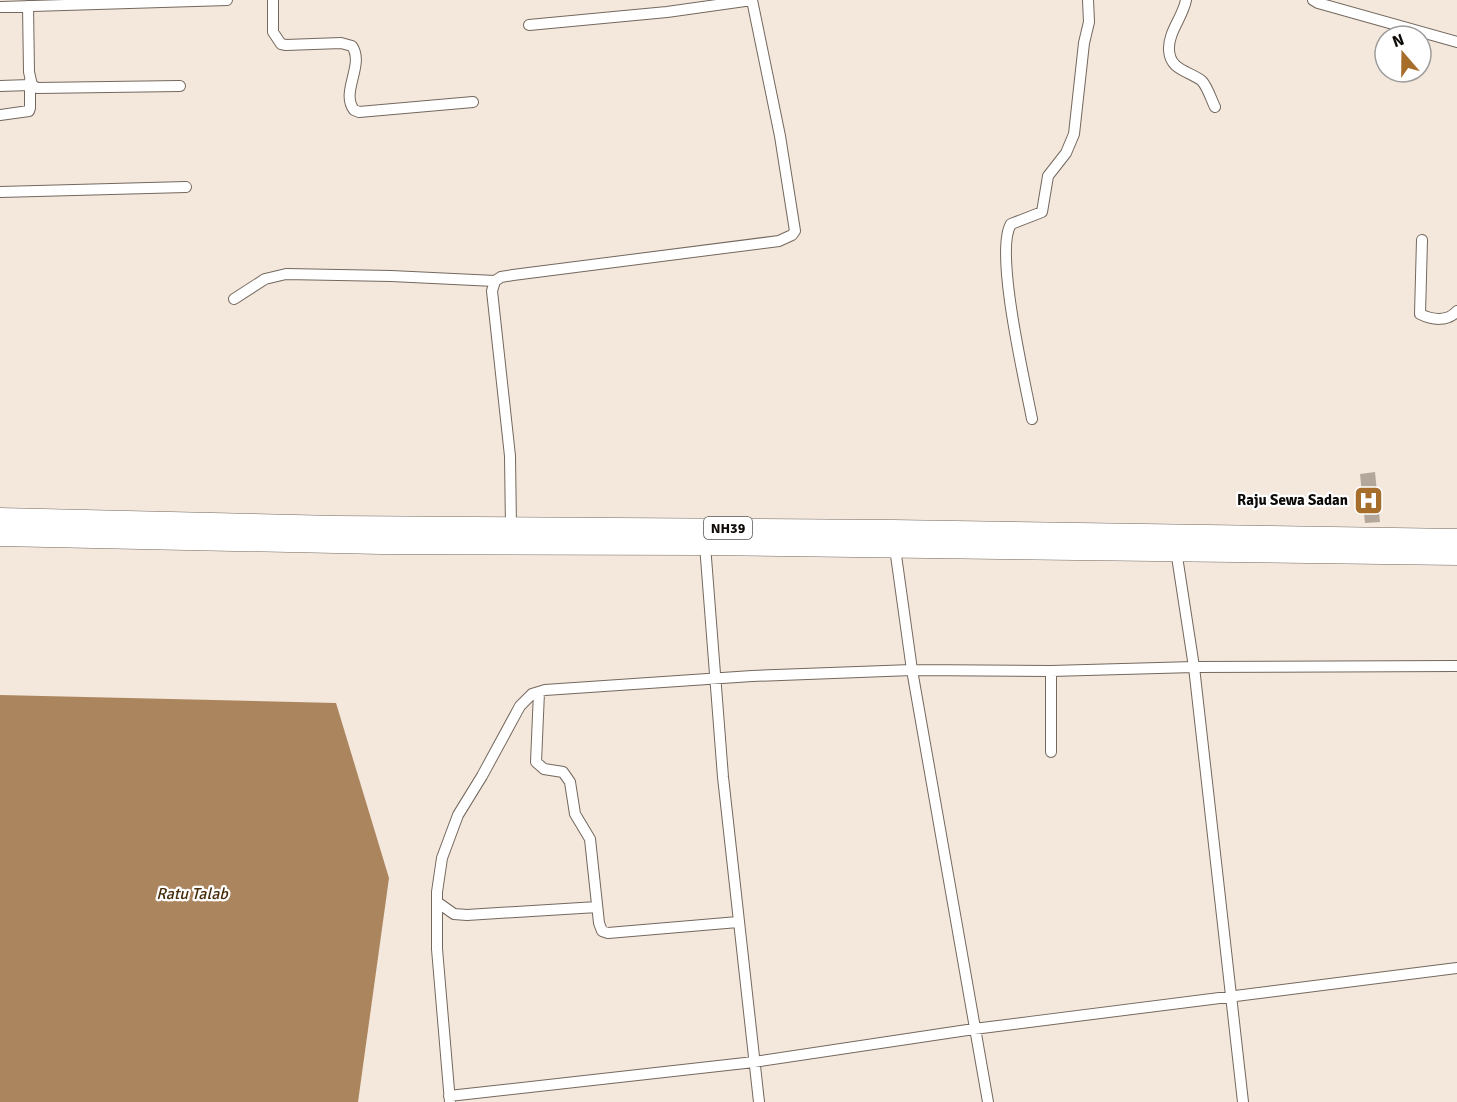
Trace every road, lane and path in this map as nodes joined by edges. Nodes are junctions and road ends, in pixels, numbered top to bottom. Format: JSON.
{"nodes":[{"id":1,"x":227,"y":0,"type":"edge"},
{"id":2,"x":273,"y":0,"type":"edge"},
{"id":3,"x":752,"y":0,"type":"edge"},
{"id":4,"x":1088,"y":0,"type":"edge"},
{"id":5,"x":1186,"y":0,"type":"edge"},
{"id":6,"x":1313,"y":0,"type":"edge"},
{"id":7,"x":2,"y":4,"type":"edge"},
{"id":8,"x":28,"y":6,"type":"junction"},
{"id":9,"x":529,"y":25,"type":"dead end"},
{"id":10,"x":1457,"y":42,"type":"edge"},
{"id":11,"x":30,"y":83,"type":"junction"},
{"id":12,"x":0,"y":86,"type":"edge"},
{"id":13,"x":180,"y":86,"type":"dead end"},
{"id":14,"x":473,"y":102,"type":"dead end"},
{"id":15,"x":1215,"y":107,"type":"dead end"},
{"id":16,"x":0,"y":116,"type":"edge"},
{"id":17,"x":186,"y":187,"type":"dead end"},
{"id":18,"x":0,"y":192,"type":"edge"},
{"id":19,"x":1422,"y":240,"type":"dead end"},
{"id":20,"x":495,"y":281,"type":"junction"},
{"id":21,"x":234,"y":299,"type":"dead end"},
{"id":22,"x":1457,"y":311,"type":"edge"},
{"id":23,"x":1032,"y":418,"type":"dead end"},
{"id":24,"x":0,"y":518,"type":"edge"},
{"id":25,"x":511,"y":528,"type":"junction"},
{"id":26,"x":0,"y":536,"type":"edge"},
{"id":27,"x":1457,"y":539,"type":"edge"},
{"id":28,"x":705,"y":545,"type":"junction"},
{"id":29,"x":896,"y":548,"type":"junction"},
{"id":30,"x":1176,"y":550,"type":"junction"},
{"id":31,"x":1457,"y":555,"type":"edge"},
{"id":32,"x":1457,"y":666,"type":"edge"},
{"id":33,"x":1194,"y":667,"type":"junction"},
{"id":34,"x":912,"y":670,"type":"junction"},
{"id":35,"x":1051,"y":671,"type":"junction"},
{"id":36,"x":716,"y":679,"type":"junction"},
{"id":37,"x":539,"y":692,"type":"junction"},
{"id":38,"x":1051,"y":752,"type":"dead end"},
{"id":39,"x":437,"y":902,"type":"junction"},
{"id":40,"x":597,"y":908,"type":"junction"},
{"id":41,"x":738,"y":922,"type":"junction"},
{"id":42,"x":1457,"y":968,"type":"edge"},
{"id":43,"x":1231,"y":998,"type":"junction"},
{"id":44,"x":974,"y":1029,"type":"junction"},
{"id":45,"x":754,"y":1062,"type":"junction"},
{"id":46,"x":449,"y":1099,"type":"edge"},
{"id":47,"x":759,"y":1102,"type":"edge"},
{"id":48,"x":988,"y":1102,"type":"edge"},
{"id":49,"x":1243,"y":1102,"type":"edge"}],
"edges":[{"from":1,"to":8,"type":"street"},
{"from":2,"to":14,"type":"street"},
{"from":3,"to":9,"type":"street"},
{"from":3,"to":20,"type":"street"},
{"from":4,"to":23,"type":"street"},
{"from":5,"to":15,"type":"street"},
{"from":6,"to":10,"type":"street"},
{"from":7,"to":8,"type":"street"},
{"from":8,"to":11,"type":"street"},
{"from":11,"to":12,"type":"street"},
{"from":11,"to":13,"type":"street"},
{"from":11,"to":16,"type":"street"},
{"from":17,"to":18,"type":"street"},
{"from":19,"to":22,"type":"street"},
{"from":20,"to":21,"type":"street"},
{"from":20,"to":25,"type":"street"},
{"from":24,"to":25,"type":"highway","number":"NH39"},
{"from":25,"to":27,"type":"highway","number":"NH39"},
{"from":26,"to":28,"type":"highway","number":"NH39"},
{"from":28,"to":29,"type":"highway","number":"NH39"},
{"from":28,"to":36,"type":"street"},
{"from":29,"to":30,"type":"highway","number":"NH39"},
{"from":29,"to":34,"type":"street"},
{"from":30,"to":31,"type":"highway","number":"NH39"},
{"from":30,"to":33,"type":"street"},
{"from":32,"to":33,"type":"street"},
{"from":33,"to":35,"type":"street"},
{"from":33,"to":43,"type":"street"},
{"from":34,"to":35,"type":"street"},
{"from":34,"to":36,"type":"street"},
{"from":34,"to":44,"type":"street"},
{"from":35,"to":38,"type":"street"},
{"from":36,"to":37,"type":"street"},
{"from":36,"to":41,"type":"street"},
{"from":37,"to":39,"type":"street"},
{"from":37,"to":40,"type":"street"},
{"from":39,"to":40,"type":"street"},
{"from":39,"to":46,"type":"street"},
{"from":40,"to":41,"type":"street"},
{"from":41,"to":45,"type":"street"},
{"from":42,"to":43,"type":"street"},
{"from":43,"to":44,"type":"street"},
{"from":43,"to":49,"type":"street"},
{"from":44,"to":45,"type":"street"},
{"from":44,"to":48,"type":"street"},
{"from":45,"to":46,"type":"street"},
{"from":45,"to":47,"type":"street"}]}
